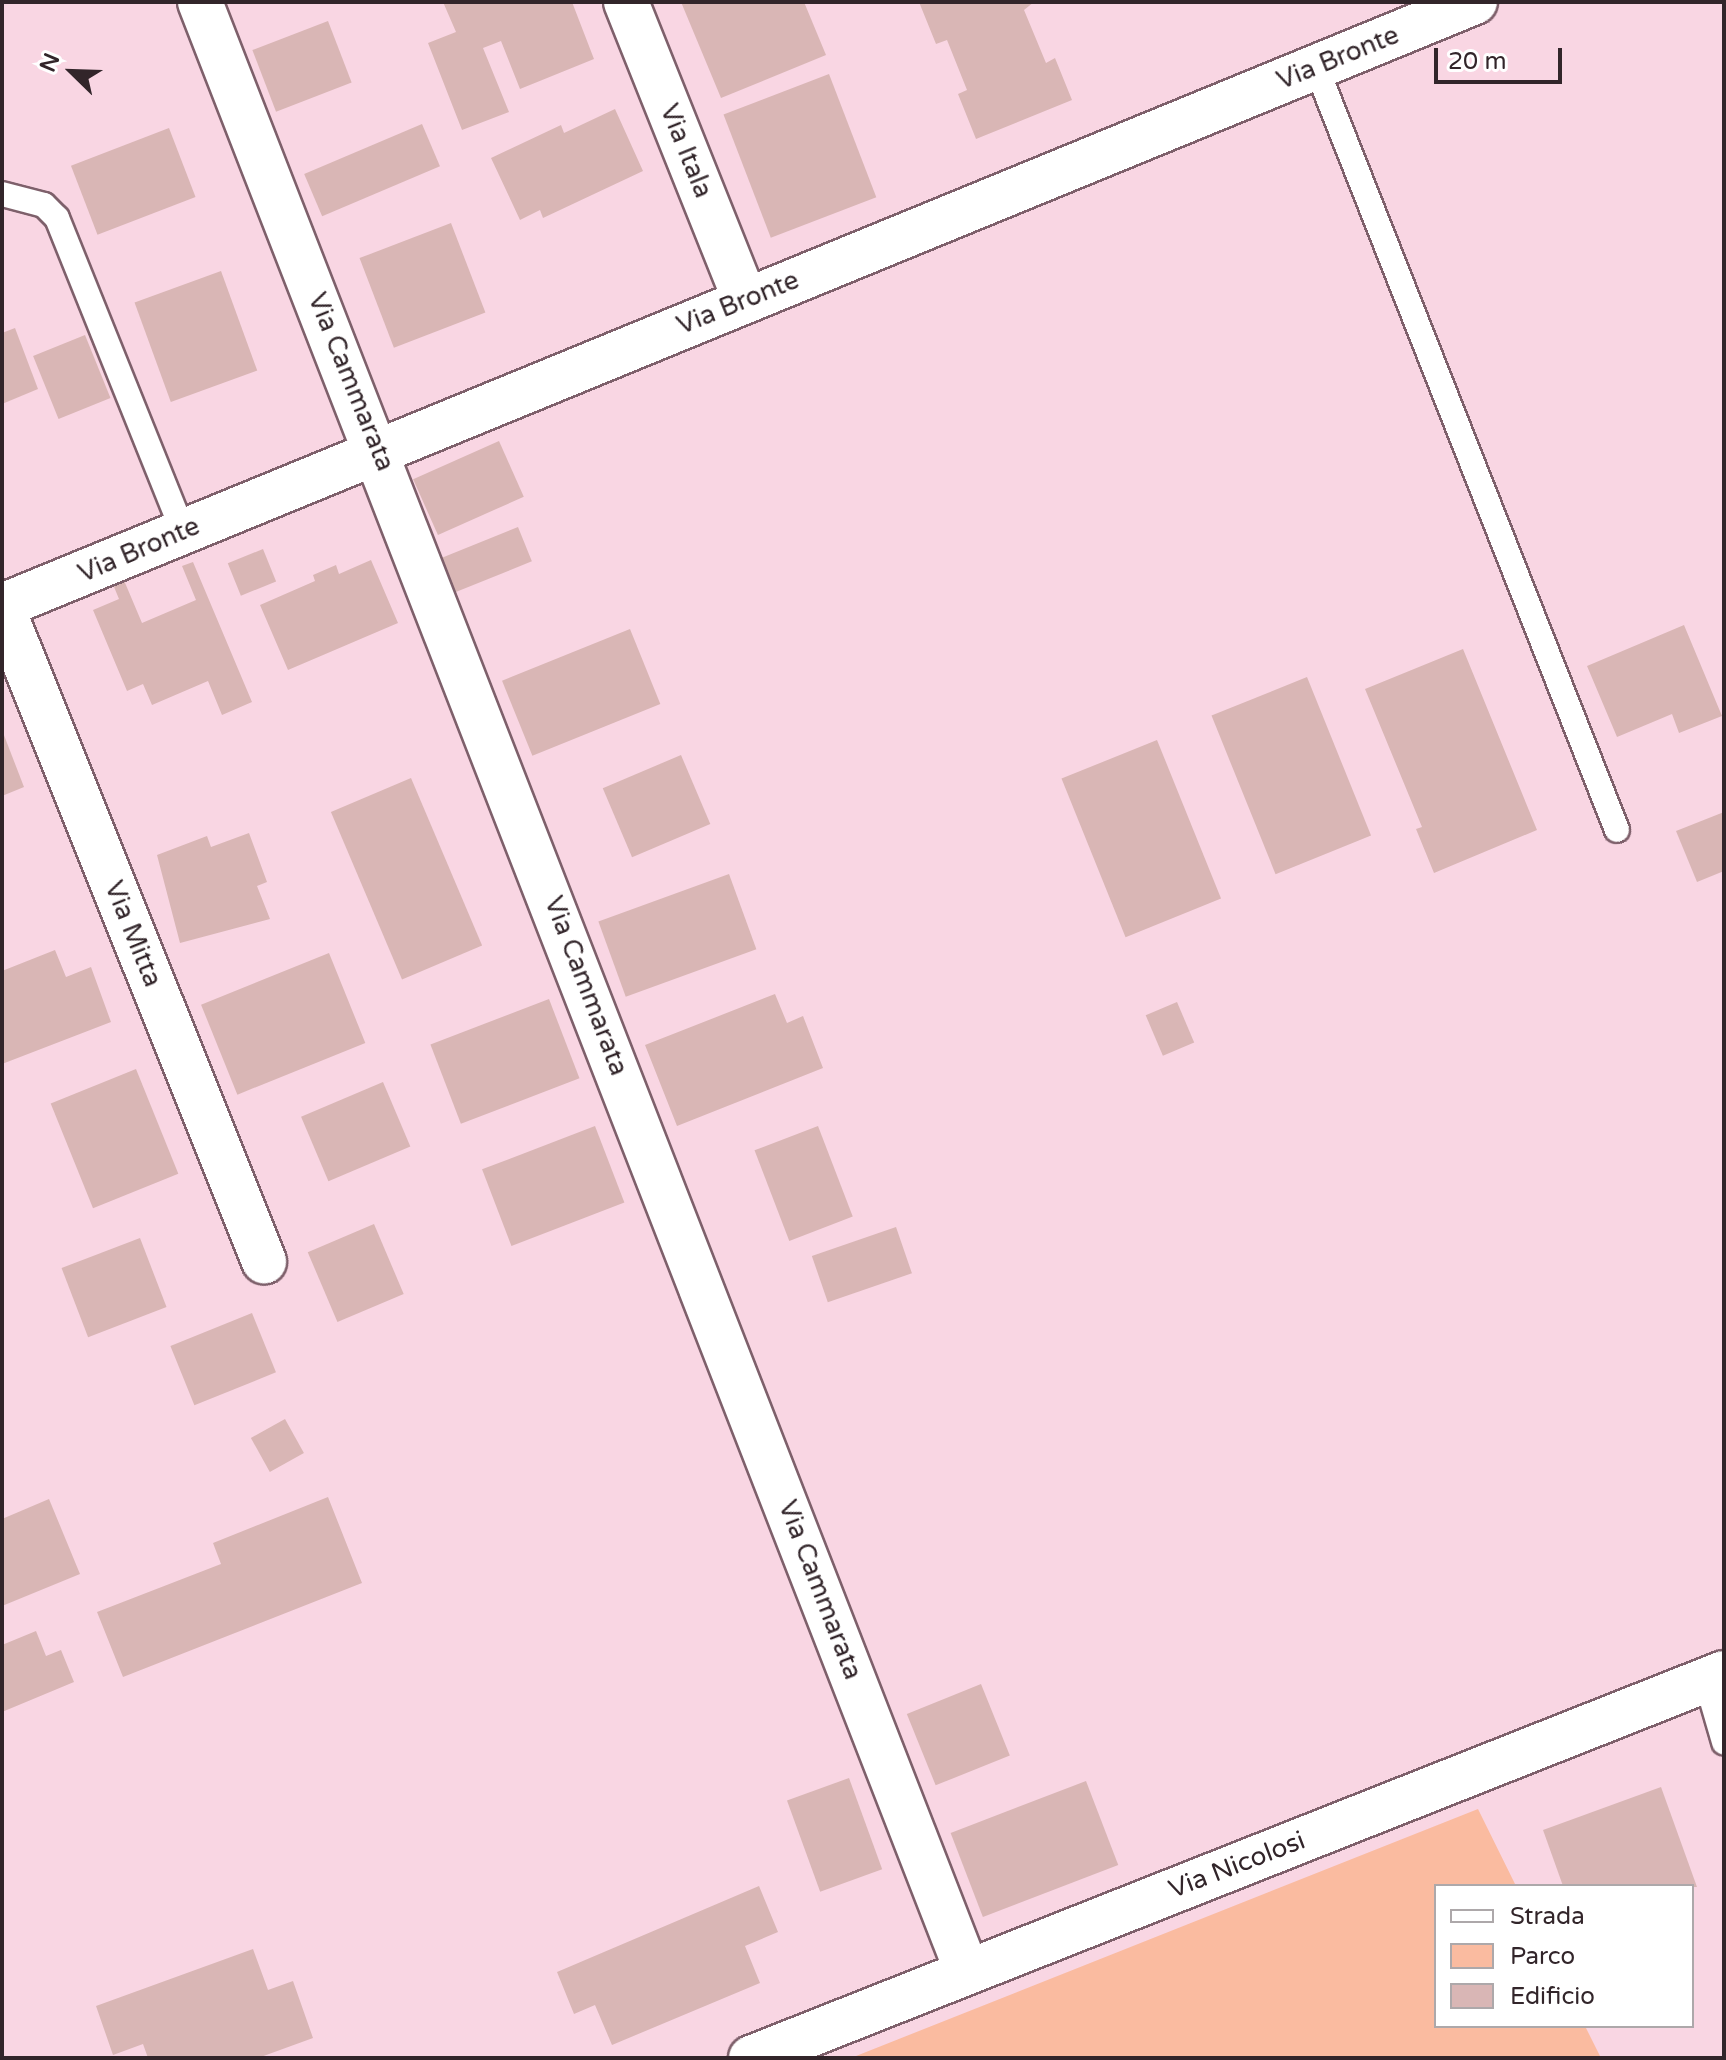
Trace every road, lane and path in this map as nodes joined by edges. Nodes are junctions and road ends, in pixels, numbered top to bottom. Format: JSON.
{"nodes":[{"id":1,"x":200,"y":2,"type":"edge"},
{"id":2,"x":626,"y":2,"type":"edge"},
{"id":3,"x":1475,"y":2,"type":"edge"},
{"id":4,"x":1316,"y":67,"type":"junction"},
{"id":5,"x":2,"y":194,"type":"edge"},
{"id":6,"x":745,"y":299,"type":"junction"},
{"id":7,"x":378,"y":450,"type":"junction"},
{"id":8,"x":183,"y":531,"type":"junction"},
{"id":9,"x":2,"y":607,"type":"edge"},
{"id":10,"x":1617,"y":830,"type":"dead end"},
{"id":11,"x":264,"y":1261,"type":"dead end"},
{"id":12,"x":1715,"y":1677,"type":"edge"},
{"id":13,"x":1724,"y":1742,"type":"edge"},
{"id":14,"x":967,"y":1971,"type":"junction"},
{"id":15,"x":751,"y":2058,"type":"edge"}],
"edges":[{"from":1,"to":7,"type":"street","name":"Via Cammarata"},
{"from":2,"to":6,"type":"street","name":"Via Itala"},
{"from":3,"to":4,"type":"street","name":"Via Bronte"},
{"from":4,"to":6,"type":"street","name":"Via Bronte"},
{"from":4,"to":10,"type":"lane"},
{"from":5,"to":8,"type":"lane"},
{"from":6,"to":7,"type":"street","name":"Via Bronte"},
{"from":7,"to":8,"type":"street","name":"Via Bronte"},
{"from":7,"to":14,"type":"street","name":"Via Cammarata"},
{"from":8,"to":9,"type":"street","name":"Via Bronte"},
{"from":9,"to":11,"type":"street","name":"Via Mitta"},
{"from":12,"to":13,"type":"lane"},
{"from":12,"to":14,"type":"street","name":"Via Nicolosi"},
{"from":14,"to":15,"type":"street","name":"Via Nicolosi"}]}
